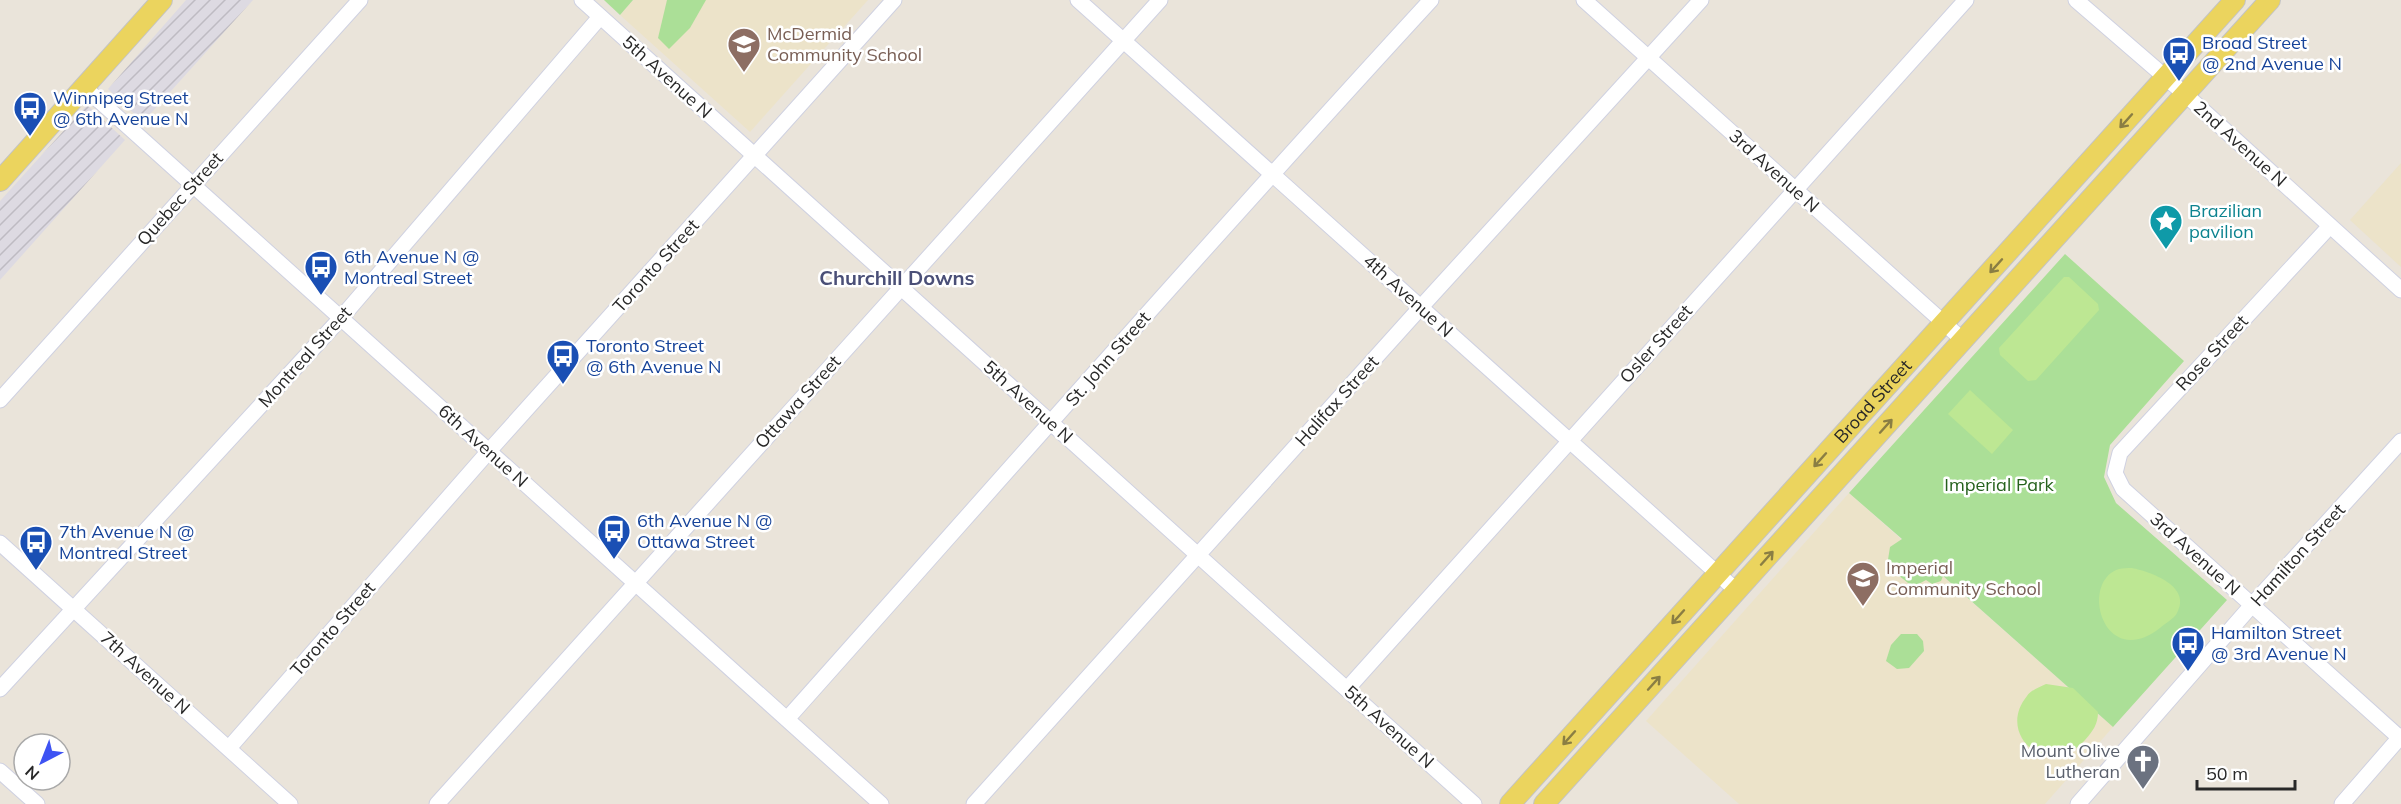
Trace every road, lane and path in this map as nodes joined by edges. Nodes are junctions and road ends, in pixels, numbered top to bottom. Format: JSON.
{"nodes":[{"id":1,"x":162,"y":0,"type":"edge"},
{"id":2,"x":360,"y":0,"type":"edge"},
{"id":3,"x":582,"y":0,"type":"edge"},
{"id":4,"x":894,"y":0,"type":"edge"},
{"id":5,"x":1078,"y":0,"type":"edge"},
{"id":6,"x":1161,"y":0,"type":"edge"},
{"id":7,"x":1431,"y":0,"type":"edge"},
{"id":8,"x":1584,"y":0,"type":"edge"},
{"id":9,"x":1701,"y":0,"type":"edge"},
{"id":10,"x":1966,"y":0,"type":"edge"},
{"id":11,"x":2076,"y":0,"type":"edge"},
{"id":12,"x":2235,"y":0,"type":"edge"},
{"id":13,"x":2270,"y":0,"type":"edge"},
{"id":14,"x":600,"y":16,"type":"junction"},
{"id":15,"x":1123,"y":40,"type":"junction"},
{"id":16,"x":1649,"y":59,"type":"junction"},
{"id":17,"x":2166,"y":78,"type":"junction"},
{"id":18,"x":84,"y":87,"type":"junction"},
{"id":19,"x":2186,"y":95,"type":"junction"},
{"id":20,"x":755,"y":156,"type":"junction"},
{"id":21,"x":1271,"y":173,"type":"junction"},
{"id":22,"x":0,"y":181,"type":"edge"},
{"id":23,"x":193,"y":184,"type":"junction"},
{"id":24,"x":1796,"y":190,"type":"junction"},
{"id":25,"x":2330,"y":226,"type":"junction"},
{"id":26,"x":901,"y":287,"type":"junction"},
{"id":27,"x":2401,"y":290,"type":"edge"},
{"id":28,"x":1421,"y":307,"type":"junction"},
{"id":29,"x":341,"y":318,"type":"junction"},
{"id":30,"x":1944,"y":323,"type":"junction"},
{"id":31,"x":1964,"y":341,"type":"junction"},
{"id":32,"x":0,"y":400,"type":"edge"},
{"id":33,"x":1052,"y":423,"type":"junction"},
{"id":34,"x":1569,"y":440,"type":"junction"},
{"id":35,"x":2401,"y":441,"type":"edge"},
{"id":36,"x":489,"y":452,"type":"junction"},
{"id":37,"x":2123,"y":489,"type":"joint"},
{"id":38,"x":0,"y":543,"type":"edge"},
{"id":39,"x":1199,"y":556,"type":"junction"},
{"id":40,"x":1718,"y":573,"type":"junction"},
{"id":41,"x":636,"y":583,"type":"junction"},
{"id":42,"x":1737,"y":591,"type":"junction"},
{"id":43,"x":2252,"y":605,"type":"junction"},
{"id":44,"x":74,"y":609,"type":"junction"},
{"id":45,"x":0,"y":689,"type":"edge"},
{"id":46,"x":1347,"y":689,"type":"junction"},
{"id":47,"x":786,"y":719,"type":"junction"},
{"id":48,"x":2401,"y":738,"type":"edge"},
{"id":49,"x":229,"y":748,"type":"junction"},
{"id":50,"x":0,"y":771,"type":"edge"},
{"id":51,"x":37,"y":804,"type":"edge"},
{"id":52,"x":290,"y":804,"type":"edge"},
{"id":53,"x":437,"y":804,"type":"edge"},
{"id":54,"x":881,"y":804,"type":"edge"},
{"id":55,"x":974,"y":804,"type":"edge"},
{"id":56,"x":1474,"y":804,"type":"edge"},
{"id":57,"x":1510,"y":804,"type":"edge"},
{"id":58,"x":1544,"y":804,"type":"edge"},
{"id":59,"x":2078,"y":804,"type":"edge"},
{"id":60,"x":2342,"y":804,"type":"edge"}],
"edges":[{"from":1,"to":18,"type":"main road"},
{"from":2,"to":23,"type":"street","name":"Quebec Street"},
{"from":3,"to":14,"type":"street","name":"5th Avenue N"},
{"from":4,"to":20,"type":"street","name":"Toronto Street"},
{"from":5,"to":15,"type":"street","name":"4th Avenue N"},
{"from":6,"to":15,"type":"street","name":"Ottawa Street"},
{"from":7,"to":21,"type":"street","name":"St. John Street"},
{"from":8,"to":16,"type":"street","name":"3rd Avenue N"},
{"from":9,"to":16,"type":"street","name":"Halifax Street"},
{"from":10,"to":24,"type":"street","name":"Osler Street"},
{"from":11,"to":17,"type":"street","name":"2nd Avenue N"},
{"from":12,"to":17,"type":"main road","name":"Broad Street"},
{"from":13,"to":19,"type":"main road","name":"Broad Street"},
{"from":14,"to":20,"type":"street","name":"5th Avenue N"},
{"from":14,"to":29,"type":"street","name":"Montreal Street"},
{"from":15,"to":21,"type":"street","name":"4th Avenue N"},
{"from":15,"to":26,"type":"street","name":"Ottawa Street"},
{"from":16,"to":24,"type":"street","name":"3rd Avenue N"},
{"from":16,"to":28,"type":"street","name":"Halifax Street"},
{"from":17,"to":19,"type":"street","name":"2nd Avenue N"},
{"from":17,"to":30,"type":"main road","name":"Broad Street","one_way":true},
{"from":18,"to":22,"type":"main road"},
{"from":18,"to":23,"type":"street","name":"6th Avenue N"},
{"from":19,"to":25,"type":"street","name":"2nd Avenue N"},
{"from":19,"to":31,"type":"main road","name":"Broad Street"},
{"from":20,"to":26,"type":"street","name":"5th Avenue N"},
{"from":20,"to":36,"type":"street","name":"Toronto Street"},
{"from":21,"to":28,"type":"street","name":"4th Avenue N"},
{"from":21,"to":33,"type":"street","name":"St. John Street"},
{"from":23,"to":29,"type":"street","name":"6th Avenue N"},
{"from":23,"to":32,"type":"street","name":"Quebec Street"},
{"from":24,"to":30,"type":"street","name":"3rd Avenue N"},
{"from":24,"to":34,"type":"street","name":"Osler Street"},
{"from":25,"to":27,"type":"street","name":"2nd Avenue N"},
{"from":25,"to":37,"type":"street","name":"Rose Street"},
{"from":26,"to":33,"type":"street","name":"5th Avenue N"},
{"from":26,"to":41,"type":"street","name":"Ottawa Street"},
{"from":28,"to":34,"type":"street","name":"4th Avenue N"},
{"from":28,"to":39,"type":"street","name":"Halifax Street"},
{"from":29,"to":36,"type":"street","name":"6th Avenue N"},
{"from":29,"to":44,"type":"street","name":"Montreal Street"},
{"from":30,"to":31,"type":"street","name":"3rd Avenue N"},
{"from":30,"to":40,"type":"main road","name":"Broad Street","one_way":true},
{"from":42,"to":31,"type":"main road","name":"Broad Street","one_way":true},
{"from":33,"to":39,"type":"street","name":"5th Avenue N"},
{"from":33,"to":47,"type":"street","name":"St. John Street"},
{"from":34,"to":40,"type":"street","name":"4th Avenue N"},
{"from":34,"to":46,"type":"street","name":"Osler Street"},
{"from":35,"to":43,"type":"street","name":"Hamilton Street"},
{"from":36,"to":41,"type":"street","name":"6th Avenue N"},
{"from":36,"to":49,"type":"street","name":"Toronto Street"},
{"from":37,"to":43,"type":"street","name":"3rd Avenue N"},
{"from":38,"to":44,"type":"street","name":"7th Avenue N"},
{"from":39,"to":46,"type":"street","name":"5th Avenue N"},
{"from":39,"to":55,"type":"street","name":"Halifax Street"},
{"from":40,"to":42,"type":"street","name":"4th Avenue N"},
{"from":40,"to":57,"type":"main road","name":"Broad Street","one_way":true},
{"from":41,"to":47,"type":"street","name":"6th Avenue N"},
{"from":41,"to":53,"type":"street","name":"Ottawa Street"},
{"from":58,"to":42,"type":"main road","name":"Broad Street","one_way":true},
{"from":43,"to":48,"type":"street","name":"3rd Avenue N"},
{"from":43,"to":59,"type":"street","name":"Hamilton Street"},
{"from":44,"to":45,"type":"street","name":"Montreal Street"},
{"from":44,"to":49,"type":"street","name":"7th Avenue N"},
{"from":46,"to":56,"type":"street","name":"5th Avenue N"},
{"from":47,"to":54,"type":"street","name":"6th Avenue N"},
{"from":48,"to":60,"type":"street"},
{"from":49,"to":52,"type":"street","name":"7th Avenue N"},
{"from":50,"to":51,"type":"street"}]}
